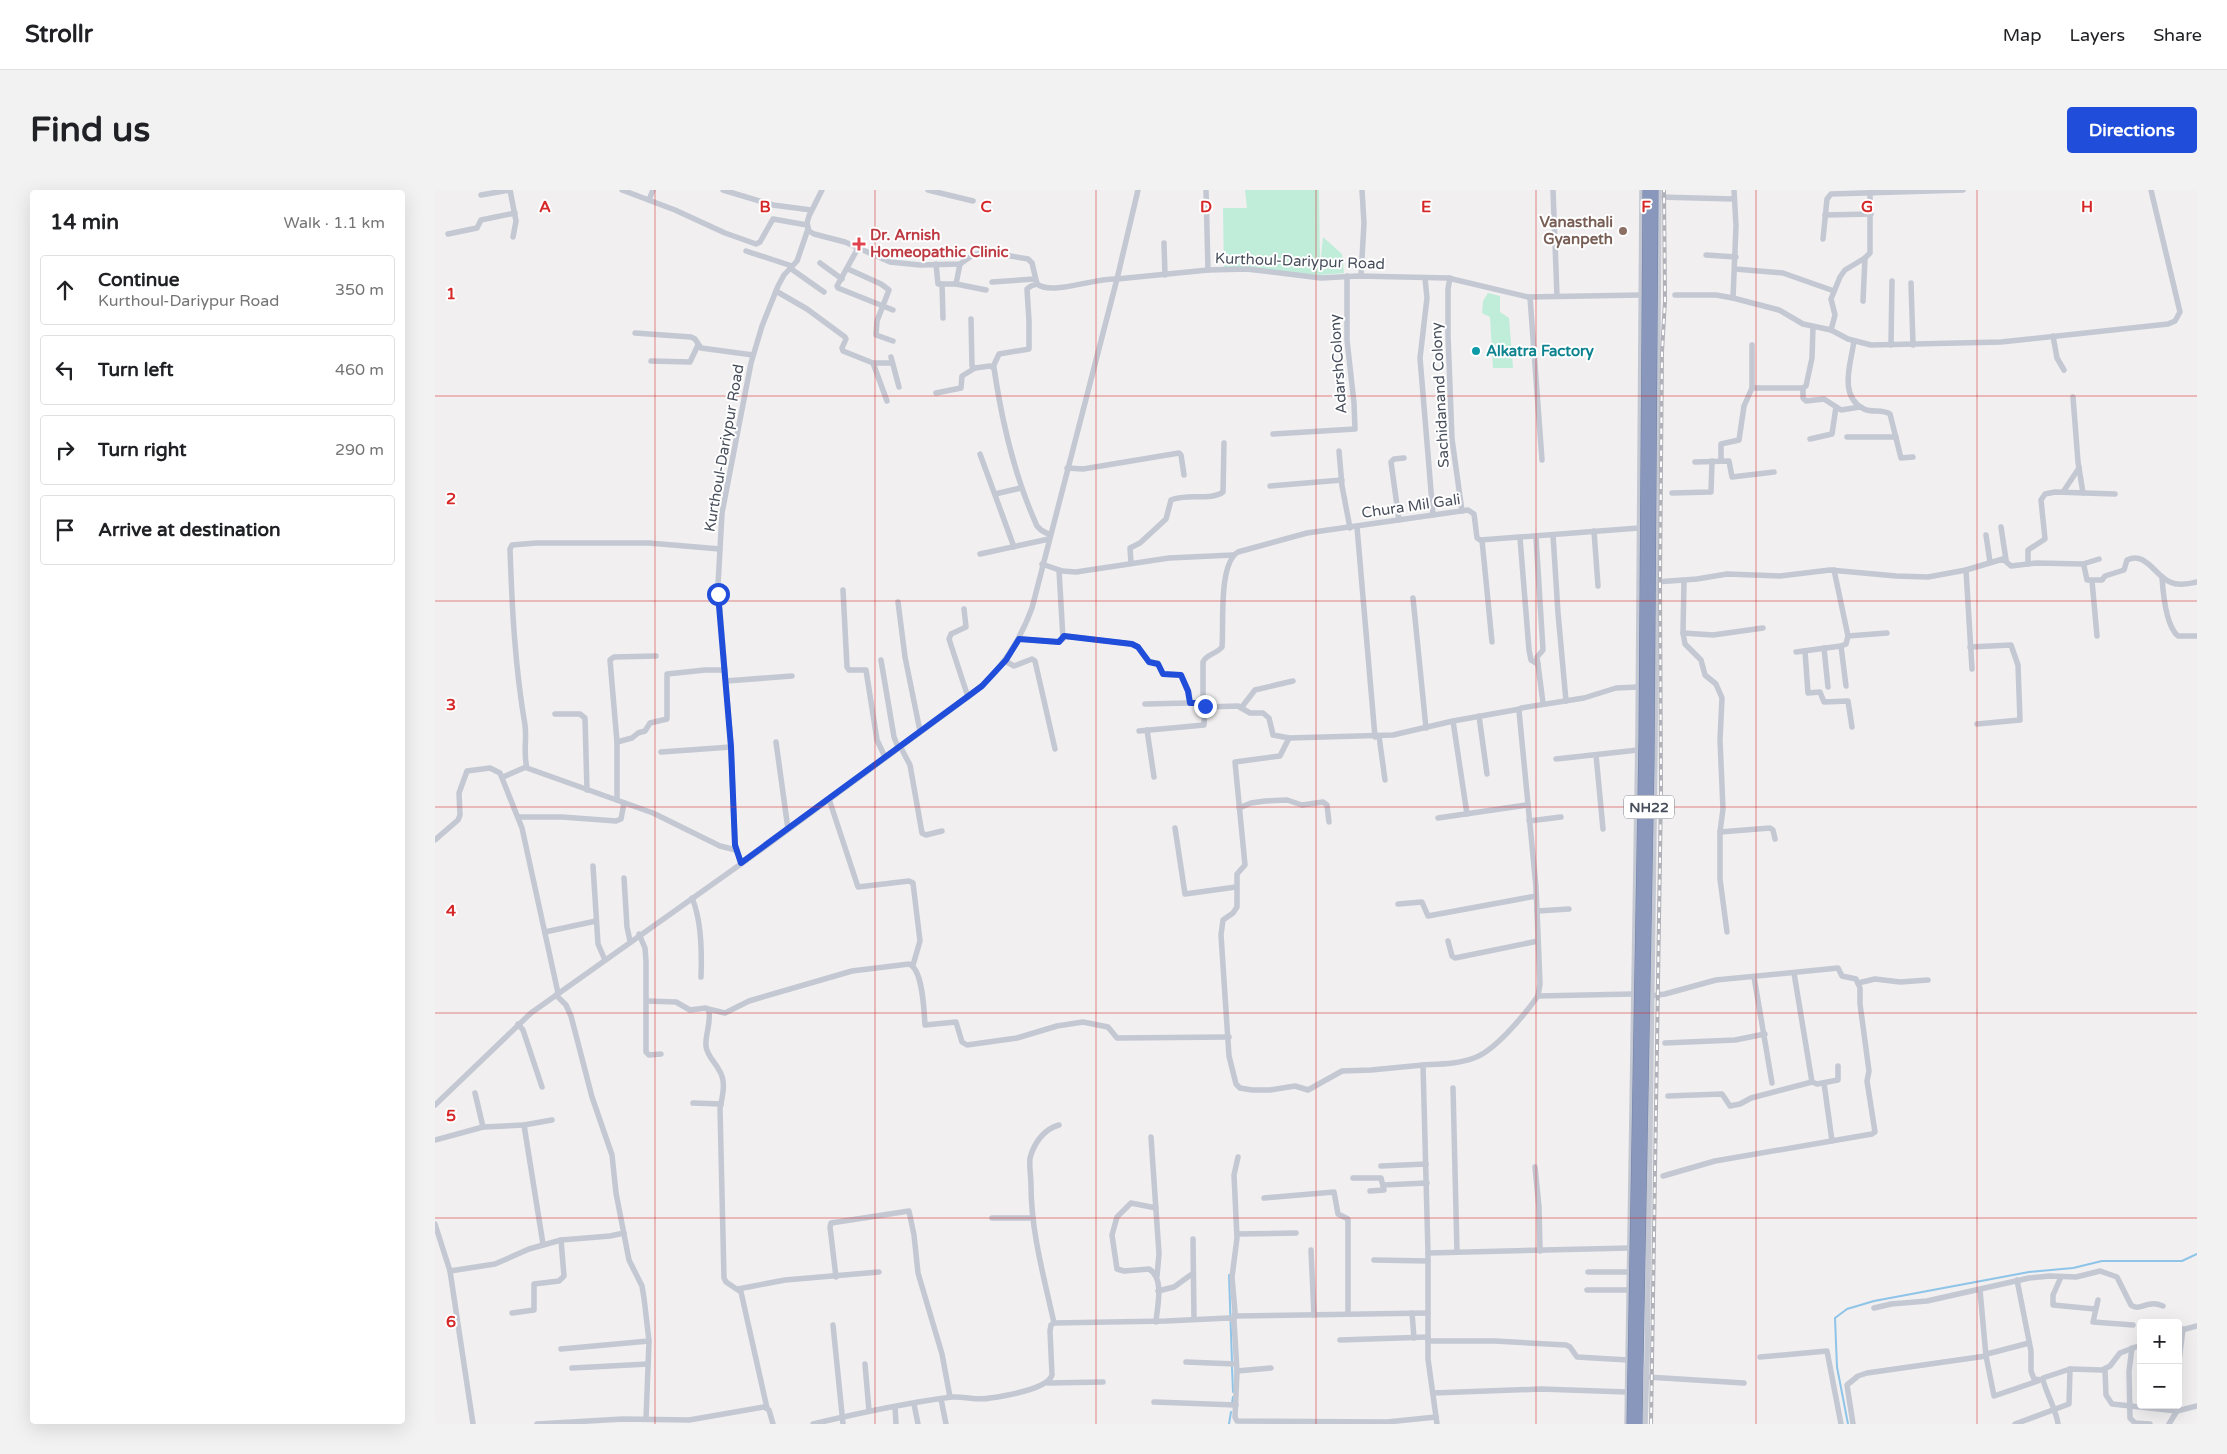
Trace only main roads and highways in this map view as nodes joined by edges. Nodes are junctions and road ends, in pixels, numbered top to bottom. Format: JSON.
{"nodes":[{"id":1,"x":1647,"y":190,"type":"edge"},
{"id":2,"x":1657,"y":192,"type":"edge"},
{"id":3,"x":1631,"y":1424,"type":"edge"},
{"id":4,"x":1638,"y":1424,"type":"edge"}],
"edges":[{"from":1,"to":3,"type":"highway","number":"NH22","bridge":true},
{"from":2,"to":4,"type":"highway","number":"NH22","bridge":true}]}
